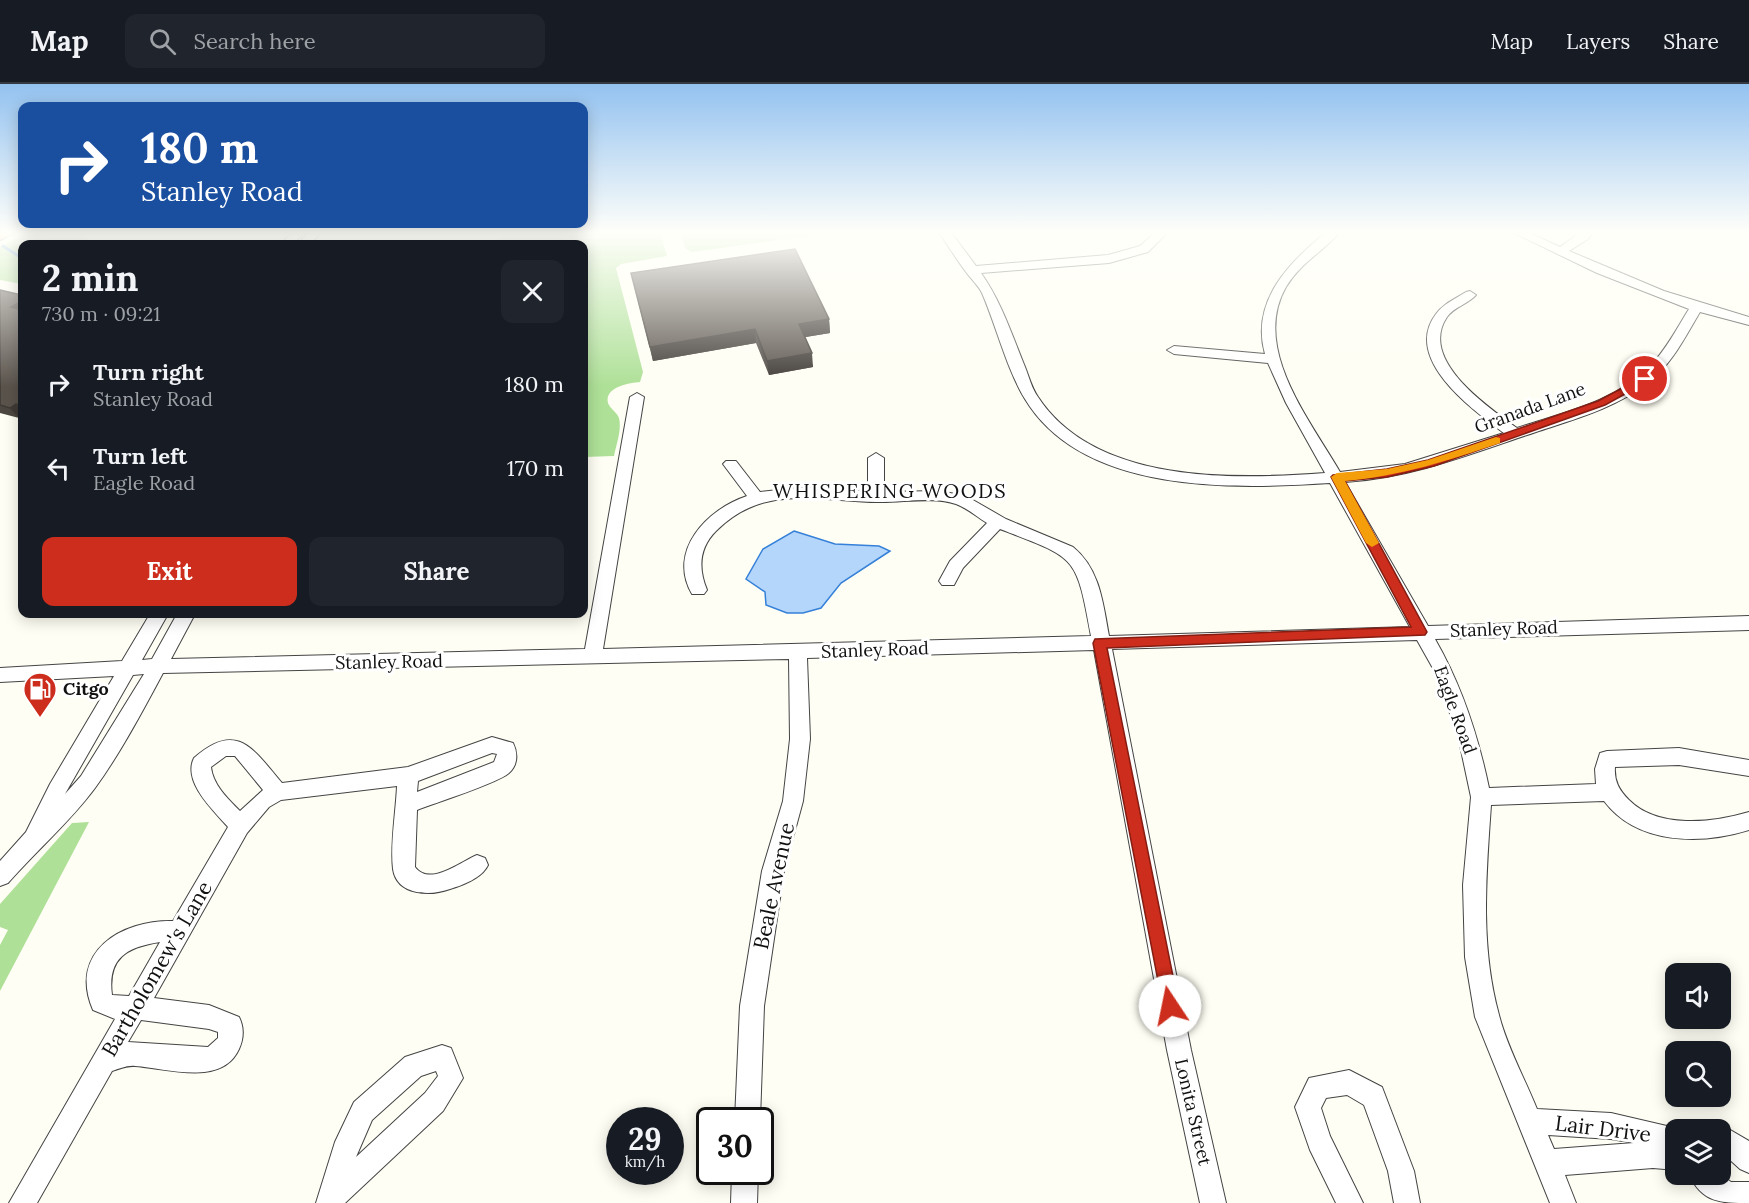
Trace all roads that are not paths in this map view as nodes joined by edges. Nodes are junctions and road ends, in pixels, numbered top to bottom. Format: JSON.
{"nodes":[{"id":1,"x":982,"y":283,"type":"edge"},
{"id":2,"x":1282,"y":283,"type":"edge"},
{"id":3,"x":1637,"y":283,"type":"edge"},
{"id":4,"x":1470,"y":295,"type":"dead end"},
{"id":5,"x":1696,"y":308,"type":"junction"},
{"id":6,"x":1749,"y":321,"type":"edge"},
{"id":7,"x":1174,"y":350,"type":"dead end"},
{"id":8,"x":1274,"y":359,"type":"junction"},
{"id":9,"x":637,"y":397,"type":"dead end"},
{"id":10,"x":1515,"y":434,"type":"junction"},
{"id":11,"x":876,"y":458,"type":"dead end"},
{"id":12,"x":731,"y":464,"type":"dead end"},
{"id":13,"x":1337,"y":477,"type":"junction"},
{"id":14,"x":756,"y":497,"type":"junction"},
{"id":15,"x":876,"y":497,"type":"junction"},
{"id":16,"x":998,"y":522,"type":"junction"},
{"id":17,"x":948,"y":581,"type":"dead end"},
{"id":18,"x":698,"y":590,"type":"dead end"},
{"id":19,"x":157,"y":618,"type":"edge"},
{"id":20,"x":184,"y":618,"type":"edge"},
{"id":21,"x":1749,"y":623,"type":"edge"},
{"id":22,"x":1420,"y":632,"type":"junction"},
{"id":23,"x":1100,"y":643,"type":"junction"},
{"id":24,"x":798,"y":652,"type":"junction"},
{"id":25,"x":593,"y":656,"type":"junction"},
{"id":26,"x":158,"y":666,"type":"junction"},
{"id":27,"x":127,"y":668,"type":"junction"},
{"id":28,"x":0,"y":675,"type":"edge"},
{"id":29,"x":1749,"y":768,"type":"edge"},
{"id":30,"x":408,"y":776,"type":"junction"},
{"id":31,"x":277,"y":792,"type":"junction"},
{"id":32,"x":1609,"y":792,"type":"junction"},
{"id":33,"x":1481,"y":797,"type":"junction"},
{"id":34,"x":406,"y":805,"type":"junction"},
{"id":35,"x":1749,"y":821,"type":"edge"},
{"id":36,"x":240,"y":826,"type":"junction"},
{"id":37,"x":35,"y":837,"type":"junction"},
{"id":38,"x":477,"y":865,"type":"dead end"},
{"id":39,"x":0,"y":876,"type":"edge"},
{"id":40,"x":178,"y":932,"type":"junction"},
{"id":41,"x":135,"y":1008,"type":"junction"},
{"id":42,"x":104,"y":1061,"type":"junction"},
{"id":43,"x":748,"y":1107,"type":"edge"},
{"id":44,"x":1529,"y":1121,"type":"junction"},
{"id":45,"x":1665,"y":1137,"type":"edge"},
{"id":46,"x":1731,"y":1143,"type":"edge"},
{"id":47,"x":1665,"y":1156,"type":"edge"},
{"id":48,"x":1749,"y":1160,"type":"edge"},
{"id":49,"x":1547,"y":1163,"type":"junction"},
{"id":50,"x":745,"y":1185,"type":"edge"},
{"id":51,"x":1715,"y":1185,"type":"edge"},
{"id":52,"x":1749,"y":1195,"type":"edge"},
{"id":53,"x":327,"y":1202,"type":"edge"},
{"id":54,"x":22,"y":1203,"type":"edge"},
{"id":55,"x":744,"y":1203,"type":"edge"},
{"id":56,"x":1213,"y":1203,"type":"edge"},
{"id":57,"x":1350,"y":1203,"type":"edge"},
{"id":58,"x":1407,"y":1203,"type":"edge"},
{"id":59,"x":1563,"y":1203,"type":"edge"}],
"edges":[{"from":1,"to":13,"type":"street","name":"Granada Lane"},
{"from":2,"to":8,"type":"street","name":"Eagle Road"},
{"from":3,"to":5,"type":"street"},
{"from":4,"to":10,"type":"street"},
{"from":5,"to":6,"type":"street"},
{"from":5,"to":10,"type":"street","name":"Granada Lane"},
{"from":7,"to":8,"type":"street"},
{"from":8,"to":13,"type":"street","name":"Eagle Road"},
{"from":9,"to":25,"type":"street"},
{"from":10,"to":13,"type":"street","name":"Granada Lane"},
{"from":11,"to":15,"type":"street"},
{"from":12,"to":14,"type":"street"},
{"from":13,"to":22,"type":"street","name":"Eagle Road"},
{"from":14,"to":15,"type":"street","name":"Lonita Street"},
{"from":14,"to":18,"type":"street","name":"Lonita Street"},
{"from":15,"to":16,"type":"street","name":"Lonita Street"},
{"from":16,"to":17,"type":"street"},
{"from":16,"to":23,"type":"street","name":"Lonita Street"},
{"from":19,"to":27,"type":"street"},
{"from":20,"to":26,"type":"street"},
{"from":21,"to":22,"type":"street","name":"Stanley Road"},
{"from":22,"to":23,"type":"street","name":"Stanley Road"},
{"from":22,"to":33,"type":"street","name":"Eagle Road"},
{"from":23,"to":24,"type":"street","name":"Stanley Road"},
{"from":23,"to":56,"type":"street","name":"Lonita Street"},
{"from":24,"to":25,"type":"street","name":"Stanley Road"},
{"from":24,"to":43,"type":"street","name":"Beale Avenue"},
{"from":25,"to":26,"type":"street","name":"Stanley Road"},
{"from":26,"to":27,"type":"street","name":"Stanley Road"},
{"from":26,"to":37,"type":"street"},
{"from":27,"to":28,"type":"street","name":"Stanley Road"},
{"from":27,"to":37,"type":"street"},
{"from":29,"to":32,"type":"street"},
{"from":30,"to":31,"type":"street"},
{"from":30,"to":34,"type":"street"},
{"from":30,"to":34,"type":"street"},
{"from":31,"to":36,"type":"street","name":"Bartholomew's Lane"},
{"from":31,"to":36,"type":"street"},
{"from":32,"to":33,"type":"street"},
{"from":32,"to":35,"type":"street"},
{"from":33,"to":44,"type":"street","name":"Eagle Road"},
{"from":34,"to":38,"type":"street"},
{"from":36,"to":40,"type":"street","name":"Bartholomew's Lane"},
{"from":37,"to":39,"type":"street"},
{"from":40,"to":41,"type":"street","name":"Bartholomew's Lane"},
{"from":40,"to":41,"type":"street"},
{"from":41,"to":42,"type":"street","name":"Bartholomew's Lane"},
{"from":41,"to":42,"type":"street"},
{"from":42,"to":54,"type":"street","name":"Bartholomew's Lane"},
{"from":44,"to":45,"type":"street","name":"Lair Drive"},
{"from":44,"to":49,"type":"street","name":"Eagle Road"},
{"from":46,"to":48,"type":"street"},
{"from":47,"to":49,"type":"street","name":"Lair Drive"},
{"from":49,"to":59,"type":"street","name":"Eagle Road"},
{"from":50,"to":55,"type":"street"},
{"from":51,"to":52,"type":"street"},
{"from":53,"to":53,"type":"street"},
{"from":57,"to":58,"type":"street"}]}
